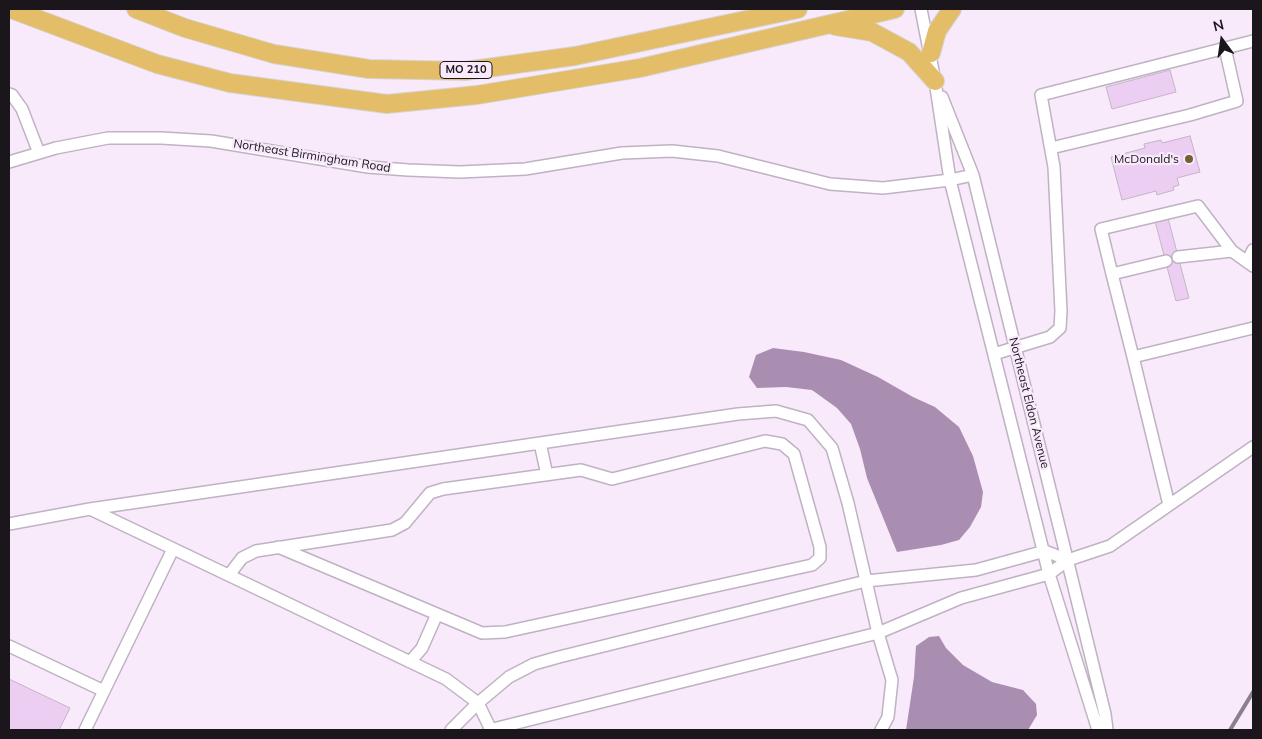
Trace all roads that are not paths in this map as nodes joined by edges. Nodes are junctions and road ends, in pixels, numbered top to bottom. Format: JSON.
{"nodes":[{"id":1,"x":11,"y":9,"type":"edge"},
{"id":2,"x":136,"y":9,"type":"edge"},
{"id":3,"x":798,"y":9,"type":"edge"},
{"id":4,"x":895,"y":9,"type":"edge"},
{"id":5,"x":922,"y":9,"type":"edge"},
{"id":6,"x":952,"y":9,"type":"edge"},
{"id":7,"x":828,"y":24,"type":"junction"},
{"id":8,"x":1253,"y":41,"type":"edge"},
{"id":9,"x":1225,"y":48,"type":"junction"},
{"id":10,"x":931,"y":53,"type":"junction"},
{"id":11,"x":936,"y":81,"type":"junction"},
{"id":12,"x":9,"y":94,"type":"edge"},
{"id":13,"x":1051,"y":148,"type":"junction"},
{"id":14,"x":39,"y":153,"type":"junction"},
{"id":15,"x":9,"y":162,"type":"edge"},
{"id":16,"x":973,"y":175,"type":"junction"},
{"id":17,"x":950,"y":180,"type":"junction"},
{"id":18,"x":1253,"y":250,"type":"edge"},
{"id":19,"x":1232,"y":251,"type":"junction"},
{"id":20,"x":1178,"y":258,"type":"dead end"},
{"id":21,"x":1166,"y":261,"type":"dead end"},
{"id":22,"x":1250,"y":264,"type":"edge"},
{"id":23,"x":1112,"y":274,"type":"junction"},
{"id":24,"x":1253,"y":328,"type":"edge"},
{"id":25,"x":1016,"y":348,"type":"junction"},
{"id":26,"x":994,"y":354,"type":"junction"},
{"id":27,"x":1133,"y":358,"type":"junction"},
{"id":28,"x":540,"y":443,"type":"junction"},
{"id":29,"x":1253,"y":447,"type":"edge"},
{"id":30,"x":547,"y":474,"type":"junction"},
{"id":31,"x":1169,"y":505,"type":"junction"},
{"id":32,"x":90,"y":509,"type":"junction"},
{"id":33,"x":9,"y":524,"type":"edge"},
{"id":34,"x":278,"y":547,"type":"junction"},
{"id":35,"x":173,"y":549,"type":"junction"},
{"id":36,"x":1044,"y":551,"type":"junction"},
{"id":37,"x":1068,"y":560,"type":"junction"},
{"id":38,"x":1050,"y":574,"type":"junction"},
{"id":39,"x":228,"y":575,"type":"junction"},
{"id":40,"x":866,"y":581,"type":"junction"},
{"id":41,"x":438,"y":614,"type":"junction"},
{"id":42,"x":878,"y":633,"type":"junction"},
{"id":43,"x":9,"y":646,"type":"edge"},
{"id":44,"x":410,"y":662,"type":"junction"},
{"id":45,"x":104,"y":691,"type":"junction"},
{"id":46,"x":478,"y":703,"type":"junction"},
{"id":47,"x":84,"y":730,"type":"edge"},
{"id":48,"x":451,"y":730,"type":"edge"},
{"id":49,"x":491,"y":730,"type":"edge"},
{"id":50,"x":881,"y":730,"type":"edge"},
{"id":51,"x":1098,"y":730,"type":"edge"},
{"id":52,"x":1107,"y":730,"type":"edge"}],
"edges":[{"from":1,"to":7,"type":"highway","number":"MO 210"},
{"from":2,"to":3,"type":"highway","number":"MO 210"},
{"from":4,"to":7,"type":"highway","number":"MO 210"},
{"from":5,"to":10,"type":"street","name":"Northeast Eldon Avenue"},
{"from":6,"to":10,"type":"highway"},
{"from":7,"to":11,"type":"highway"},
{"from":8,"to":9,"type":"street"},
{"from":9,"to":13,"type":"street"},
{"from":9,"to":13,"type":"street"},
{"from":10,"to":11,"type":"street","name":"Northeast Eldon Avenue"},
{"from":11,"to":16,"type":"street","name":"Northeast Eldon Avenue"},
{"from":11,"to":17,"type":"street","name":"Northeast Eldon Avenue"},
{"from":12,"to":14,"type":"street"},
{"from":13,"to":25,"type":"street"},
{"from":14,"to":15,"type":"street","name":"Northeast Birmingham Road"},
{"from":14,"to":17,"type":"street","name":"Northeast Birmingham Road"},
{"from":16,"to":17,"type":"street","name":"Northeast Birmingham Road"},
{"from":16,"to":25,"type":"street","name":"Northeast Eldon Avenue"},
{"from":17,"to":26,"type":"street","name":"Northeast Eldon Avenue"},
{"from":18,"to":22,"type":"street"},
{"from":19,"to":20,"type":"street"},
{"from":19,"to":22,"type":"street"},
{"from":19,"to":23,"type":"street"},
{"from":21,"to":23,"type":"street"},
{"from":23,"to":27,"type":"street"},
{"from":24,"to":27,"type":"street"},
{"from":25,"to":26,"type":"street"},
{"from":25,"to":37,"type":"street","name":"Northeast Eldon Avenue"},
{"from":26,"to":36,"type":"street","name":"Northeast Eldon Avenue"},
{"from":27,"to":31,"type":"street"},
{"from":28,"to":30,"type":"street"},
{"from":28,"to":32,"type":"street"},
{"from":28,"to":40,"type":"street"},
{"from":29,"to":31,"type":"street"},
{"from":30,"to":34,"type":"street"},
{"from":30,"to":41,"type":"street"},
{"from":31,"to":37,"type":"street"},
{"from":32,"to":33,"type":"street"},
{"from":32,"to":35,"type":"street"},
{"from":34,"to":39,"type":"street"},
{"from":34,"to":41,"type":"street"},
{"from":35,"to":39,"type":"street"},
{"from":35,"to":45,"type":"street"},
{"from":36,"to":37,"type":"street"},
{"from":36,"to":38,"type":"street","name":"Northeast Eldon Avenue"},
{"from":36,"to":40,"type":"street"},
{"from":37,"to":38,"type":"street"},
{"from":37,"to":52,"type":"street","name":"Northeast Eldon Avenue"},
{"from":38,"to":42,"type":"street"},
{"from":38,"to":51,"type":"street","name":"Northeast Eldon Avenue"},
{"from":39,"to":44,"type":"street"},
{"from":40,"to":42,"type":"street"},
{"from":40,"to":46,"type":"street"},
{"from":41,"to":44,"type":"street"},
{"from":42,"to":49,"type":"street"},
{"from":42,"to":50,"type":"street"},
{"from":43,"to":45,"type":"street"},
{"from":44,"to":46,"type":"street"},
{"from":45,"to":47,"type":"street"},
{"from":46,"to":48,"type":"street"},
{"from":46,"to":49,"type":"street"}]}
